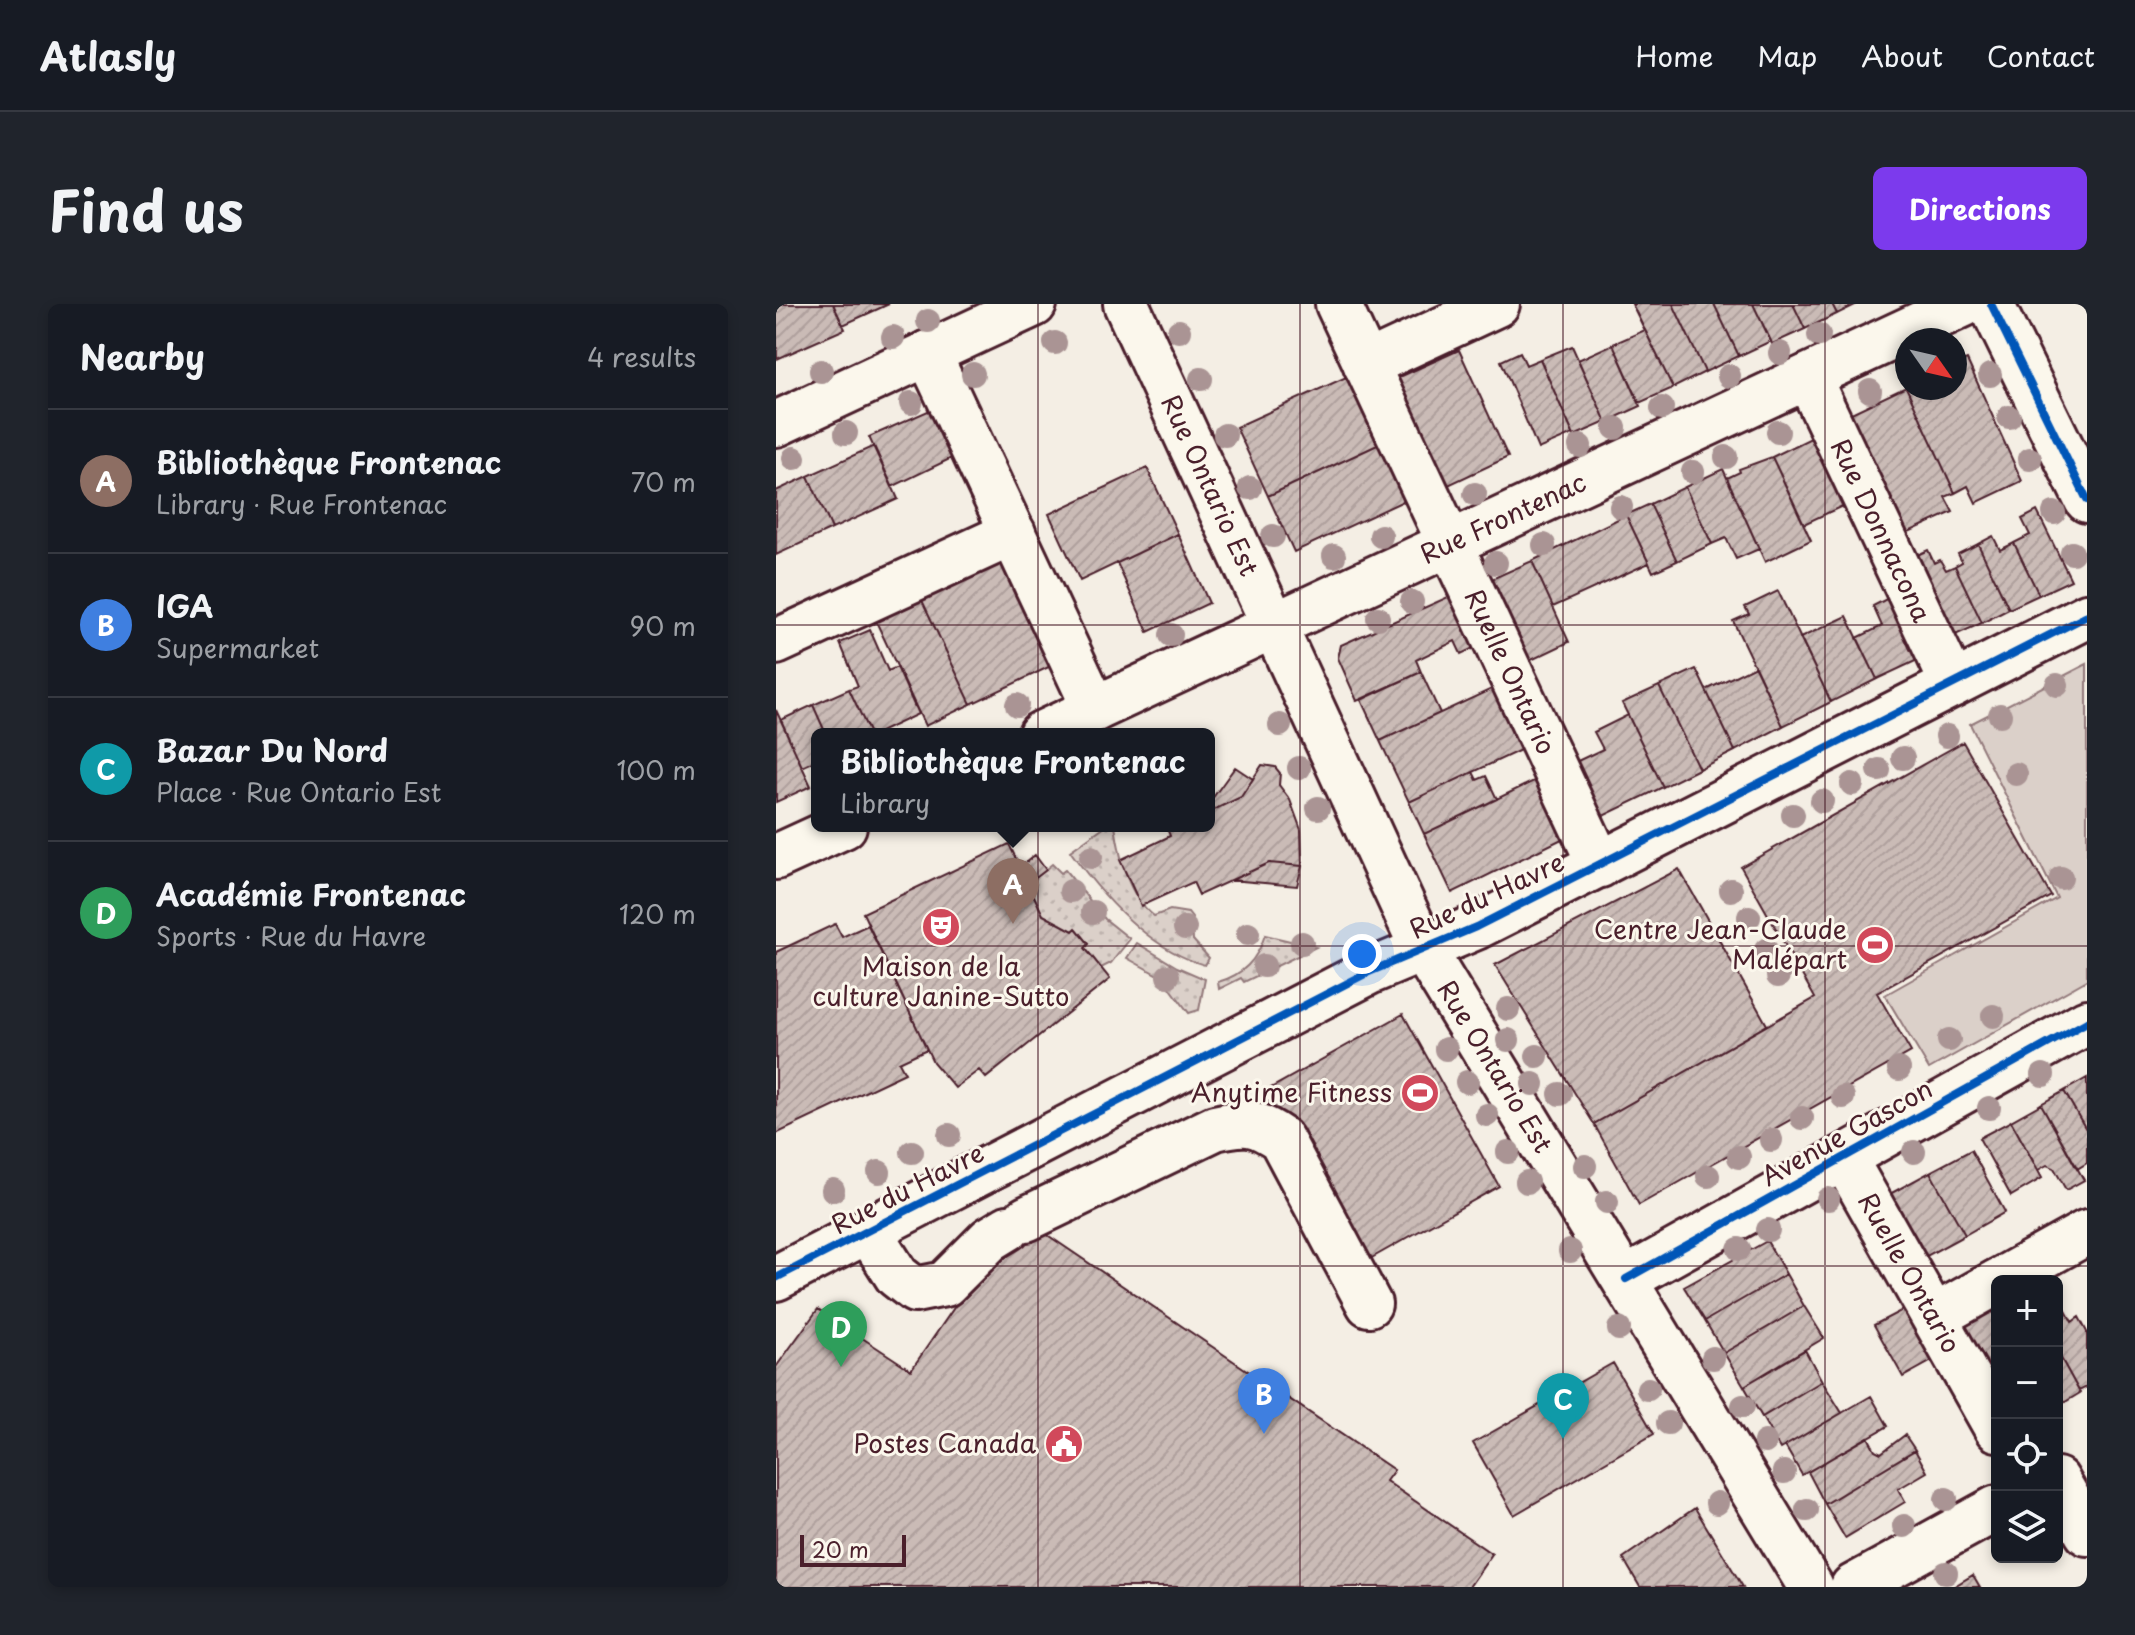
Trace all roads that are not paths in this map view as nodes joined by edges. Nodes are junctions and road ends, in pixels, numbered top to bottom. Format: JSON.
{"nodes":[{"id":1,"x":1034,"y":304,"type":"edge"},
{"id":2,"x":1126,"y":304,"type":"edge"},
{"id":3,"x":1338,"y":304,"type":"edge"},
{"id":4,"x":1497,"y":304,"type":"edge"},
{"id":5,"x":1964,"y":304,"type":"edge"},
{"id":6,"x":1991,"y":304,"type":"edge"},
{"id":7,"x":928,"y":353,"type":"junction"},
{"id":8,"x":1366,"y":365,"type":"junction"},
{"id":9,"x":1808,"y":377,"type":"junction"},
{"id":10,"x":776,"y":424,"type":"edge"},
{"id":11,"x":2087,"y":500,"type":"edge"},
{"id":12,"x":1013,"y":533,"type":"junction"},
{"id":13,"x":1451,"y":543,"type":"junction"},
{"id":14,"x":2087,"y":616,"type":"edge"},
{"id":15,"x":1271,"y":626,"type":"junction"},
{"id":16,"x":776,"y":642,"type":"edge"},
{"id":17,"x":1953,"y":684,"type":"junction"},
{"id":18,"x":1095,"y":709,"type":"junction"},
{"id":19,"x":1054,"y":728,"type":"edge"},
{"id":20,"x":831,"y":832,"type":"edge"},
{"id":21,"x":776,"y":857,"type":"edge"},
{"id":22,"x":1600,"y":865,"type":"junction"},
{"id":23,"x":1423,"y":949,"type":"junction"},
{"id":24,"x":2087,"y":1022,"type":"edge"},
{"id":25,"x":1844,"y":1158,"type":"junction"},
{"id":26,"x":869,"y":1232,"type":"junction"},
{"id":27,"x":2087,"y":1232,"type":"edge"},
{"id":28,"x":2010,"y":1275,"type":"edge"},
{"id":29,"x":776,"y":1278,"type":"edge"},
{"id":30,"x":1626,"y":1279,"type":"junction"},
{"id":31,"x":1991,"y":1286,"type":"edge"},
{"id":32,"x":1369,"y":1304,"type":"dead end"},
{"id":33,"x":1936,"y":1316,"type":"junction"},
{"id":34,"x":1992,"y":1419,"type":"edge"},
{"id":35,"x":2087,"y":1457,"type":"edge"},
{"id":36,"x":2063,"y":1473,"type":"edge"},
{"id":37,"x":2063,"y":1488,"type":"edge"},
{"id":38,"x":1991,"y":1511,"type":"edge"},
{"id":39,"x":2087,"y":1533,"type":"edge"},
{"id":40,"x":1811,"y":1587,"type":"edge"},
{"id":41,"x":1853,"y":1587,"type":"edge"}],
"edges":[{"from":1,"to":7,"type":"main road"},
{"from":2,"to":15,"type":"main road","name":"Rue Ontario Est"},
{"from":3,"to":8,"type":"main road","name":"Ruelle Ontario"},
{"from":4,"to":8,"type":"main road"},
{"from":5,"to":9,"type":"main road","name":"Rue Frontenac"},
{"from":6,"to":11,"type":"main road"},
{"from":7,"to":10,"type":"main road"},
{"from":7,"to":12,"type":"main road"},
{"from":8,"to":13,"type":"main road","name":"Ruelle Ontario"},
{"from":9,"to":13,"type":"main road","name":"Rue Frontenac"},
{"from":9,"to":17,"type":"main road","name":"Rue Donnacona"},
{"from":12,"to":16,"type":"main road"},
{"from":12,"to":18,"type":"main road"},
{"from":13,"to":15,"type":"main road","name":"Rue Frontenac"},
{"from":13,"to":22,"type":"main road","name":"Ruelle Ontario"},
{"from":14,"to":17,"type":"main road","name":"Rue du Havre"},
{"from":15,"to":18,"type":"main road","name":"Rue Frontenac"},
{"from":15,"to":23,"type":"main road","name":"Rue Ontario Est"},
{"from":17,"to":22,"type":"main road","name":"Rue du Havre"},
{"from":18,"to":19,"type":"main road","name":"Rue Frontenac"},
{"from":20,"to":21,"type":"main road"},
{"from":22,"to":23,"type":"main road","name":"Rue du Havre"},
{"from":23,"to":26,"type":"main road","name":"Rue du Havre"},
{"from":23,"to":30,"type":"main road","name":"Rue Ontario Est"},
{"from":24,"to":25,"type":"main road","name":"Avenue Gascon"},
{"from":25,"to":30,"type":"main road","name":"Avenue Gascon"},
{"from":25,"to":33,"type":"main road","name":"Ruelle Ontario"},
{"from":26,"to":29,"type":"main road","name":"Rue du Havre"},
{"from":26,"to":32,"type":"main road"},
{"from":27,"to":28,"type":"main road"},
{"from":30,"to":40,"type":"main road","name":"Rue Ontario Est"},
{"from":31,"to":33,"type":"main road"},
{"from":33,"to":34,"type":"main road","name":"Ruelle Ontario"},
{"from":35,"to":36,"type":"main road"},
{"from":37,"to":39,"type":"main road"},
{"from":38,"to":41,"type":"main road"}]}
